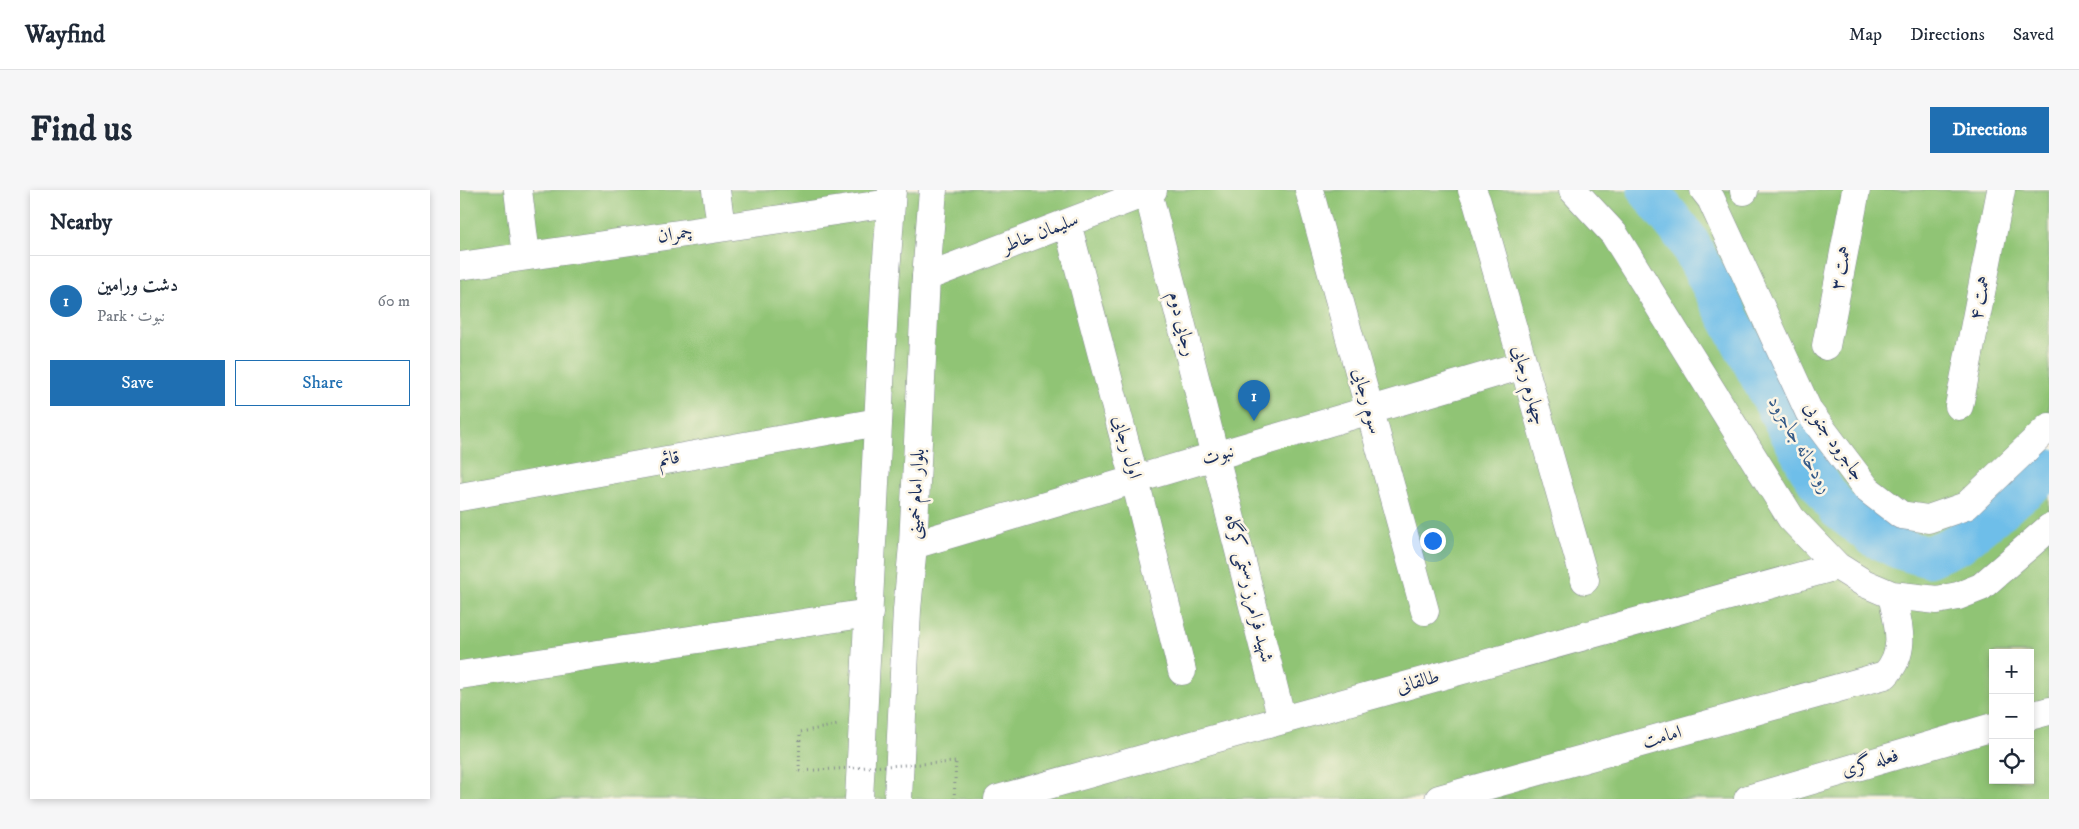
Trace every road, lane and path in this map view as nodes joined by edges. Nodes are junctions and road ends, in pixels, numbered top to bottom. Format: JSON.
{"nodes":[{"id":1,"x":518,"y":190,"type":"edge"},
{"id":2,"x":716,"y":190,"type":"edge"},
{"id":3,"x":933,"y":190,"type":"edge"},
{"id":4,"x":1309,"y":190,"type":"edge"},
{"id":5,"x":1472,"y":190,"type":"edge"},
{"id":6,"x":1574,"y":190,"type":"edge"},
{"id":7,"x":1704,"y":190,"type":"edge"},
{"id":8,"x":1856,"y":190,"type":"edge"},
{"id":9,"x":2001,"y":190,"type":"edge"},
{"id":10,"x":1151,"y":191,"type":"edge"},
{"id":11,"x":891,"y":196,"type":"edge"},
{"id":12,"x":1067,"y":223,"type":"junction"},
{"id":13,"x":721,"y":227,"type":"junction"},
{"id":14,"x":526,"y":256,"type":"junction"},
{"id":15,"x":460,"y":266,"type":"edge"},
{"id":16,"x":926,"y":277,"type":"junction"},
{"id":17,"x":1826,"y":346,"type":"dead end"},
{"id":18,"x":1523,"y":365,"type":"junction"},
{"id":19,"x":1960,"y":406,"type":"dead end"},
{"id":20,"x":1370,"y":410,"type":"junction"},
{"id":21,"x":878,"y":422,"type":"junction"},
{"id":22,"x":2049,"y":427,"type":"edge"},
{"id":23,"x":1215,"y":456,"type":"junction"},
{"id":24,"x":1135,"y":480,"type":"junction"},
{"id":25,"x":460,"y":497,"type":"edge"},
{"id":26,"x":2049,"y":528,"type":"edge"},
{"id":27,"x":913,"y":545,"type":"junction"},
{"id":28,"x":1837,"y":566,"type":"junction"},
{"id":29,"x":1585,"y":580,"type":"dead end"},
{"id":30,"x":1892,"y":595,"type":"junction"},
{"id":31,"x":908,"y":610,"type":"junction"},
{"id":32,"x":1425,"y":612,"type":"dead end"},
{"id":33,"x":868,"y":613,"type":"junction"},
{"id":34,"x":1182,"y":671,"type":"dead end"},
{"id":35,"x":460,"y":675,"type":"edge"},
{"id":36,"x":2049,"y":711,"type":"edge"},
{"id":37,"x":2034,"y":715,"type":"edge"},
{"id":38,"x":863,"y":720,"type":"junction"},
{"id":39,"x":1282,"y":720,"type":"junction"},
{"id":40,"x":1989,"y":728,"type":"edge"},
{"id":41,"x":860,"y":799,"type":"edge"},
{"id":42,"x":898,"y":799,"type":"edge"},
{"id":43,"x":954,"y":799,"type":"edge"},
{"id":44,"x":998,"y":799,"type":"edge"},
{"id":45,"x":1439,"y":799,"type":"edge"},
{"id":46,"x":1748,"y":799,"type":"edge"}],
"edges":[{"from":1,"to":14,"type":"street"},
{"from":2,"to":13,"type":"street"},
{"from":3,"to":16,"type":"street","name":"بلوار امام خمینی"},
{"from":4,"to":20,"type":"street","name":"سوم رجایی"},
{"from":5,"to":18,"type":"street","name":"چهارم رجایی"},
{"from":6,"to":28,"type":"street"},
{"from":7,"to":22,"type":"street","name":"جاجرود جنوبی"},
{"from":8,"to":17,"type":"street","name":"همت ۳"},
{"from":9,"to":19,"type":"street","name":"همت ۴"},
{"from":10,"to":12,"type":"street","name":"سلیمان خاطر"},
{"from":10,"to":23,"type":"street","name":"رجایی دوم"},
{"from":11,"to":13,"type":"street","name":"چمران"},
{"from":11,"to":21,"type":"street"},
{"from":12,"to":16,"type":"street","name":"سلیمان خاطر"},
{"from":12,"to":24,"type":"street","name":"اول رجایی"},
{"from":13,"to":14,"type":"street","name":"چمران"},
{"from":14,"to":15,"type":"street","name":"چمران"},
{"from":16,"to":27,"type":"street","name":"بلوار امام خمینی"},
{"from":18,"to":20,"type":"street","name":"نبوت"},
{"from":18,"to":29,"type":"street","name":"چهارم رجایی"},
{"from":20,"to":23,"type":"street","name":"نبوت"},
{"from":20,"to":32,"type":"street","name":"سوم رجایی"},
{"from":21,"to":25,"type":"street","name":"قائم"},
{"from":21,"to":33,"type":"street"},
{"from":23,"to":24,"type":"street","name":"نبوت"},
{"from":23,"to":39,"type":"street","name":"شهید فرامرز رستمی کرگاه"},
{"from":24,"to":27,"type":"street","name":"نبوت"},
{"from":24,"to":34,"type":"street","name":"اول رجایی"},
{"from":26,"to":30,"type":"street"},
{"from":27,"to":31,"type":"street","name":"بلوار امام خمینی"},
{"from":28,"to":30,"type":"street"},
{"from":28,"to":39,"type":"street","name":"طالقانی"},
{"from":30,"to":45,"type":"street","name":"امامت"},
{"from":31,"to":33,"type":"street"},
{"from":31,"to":42,"type":"street","name":"بلوار امام خمینی"},
{"from":33,"to":35,"type":"street"},
{"from":33,"to":38,"type":"street"},
{"from":36,"to":37,"type":"street"},
{"from":38,"to":41,"type":"street"},
{"from":38,"to":43,"type":"path","bridge":true},
{"from":39,"to":44,"type":"street","name":"طالقانی"},
{"from":40,"to":46,"type":"street","name":"فعله گری"}]}
